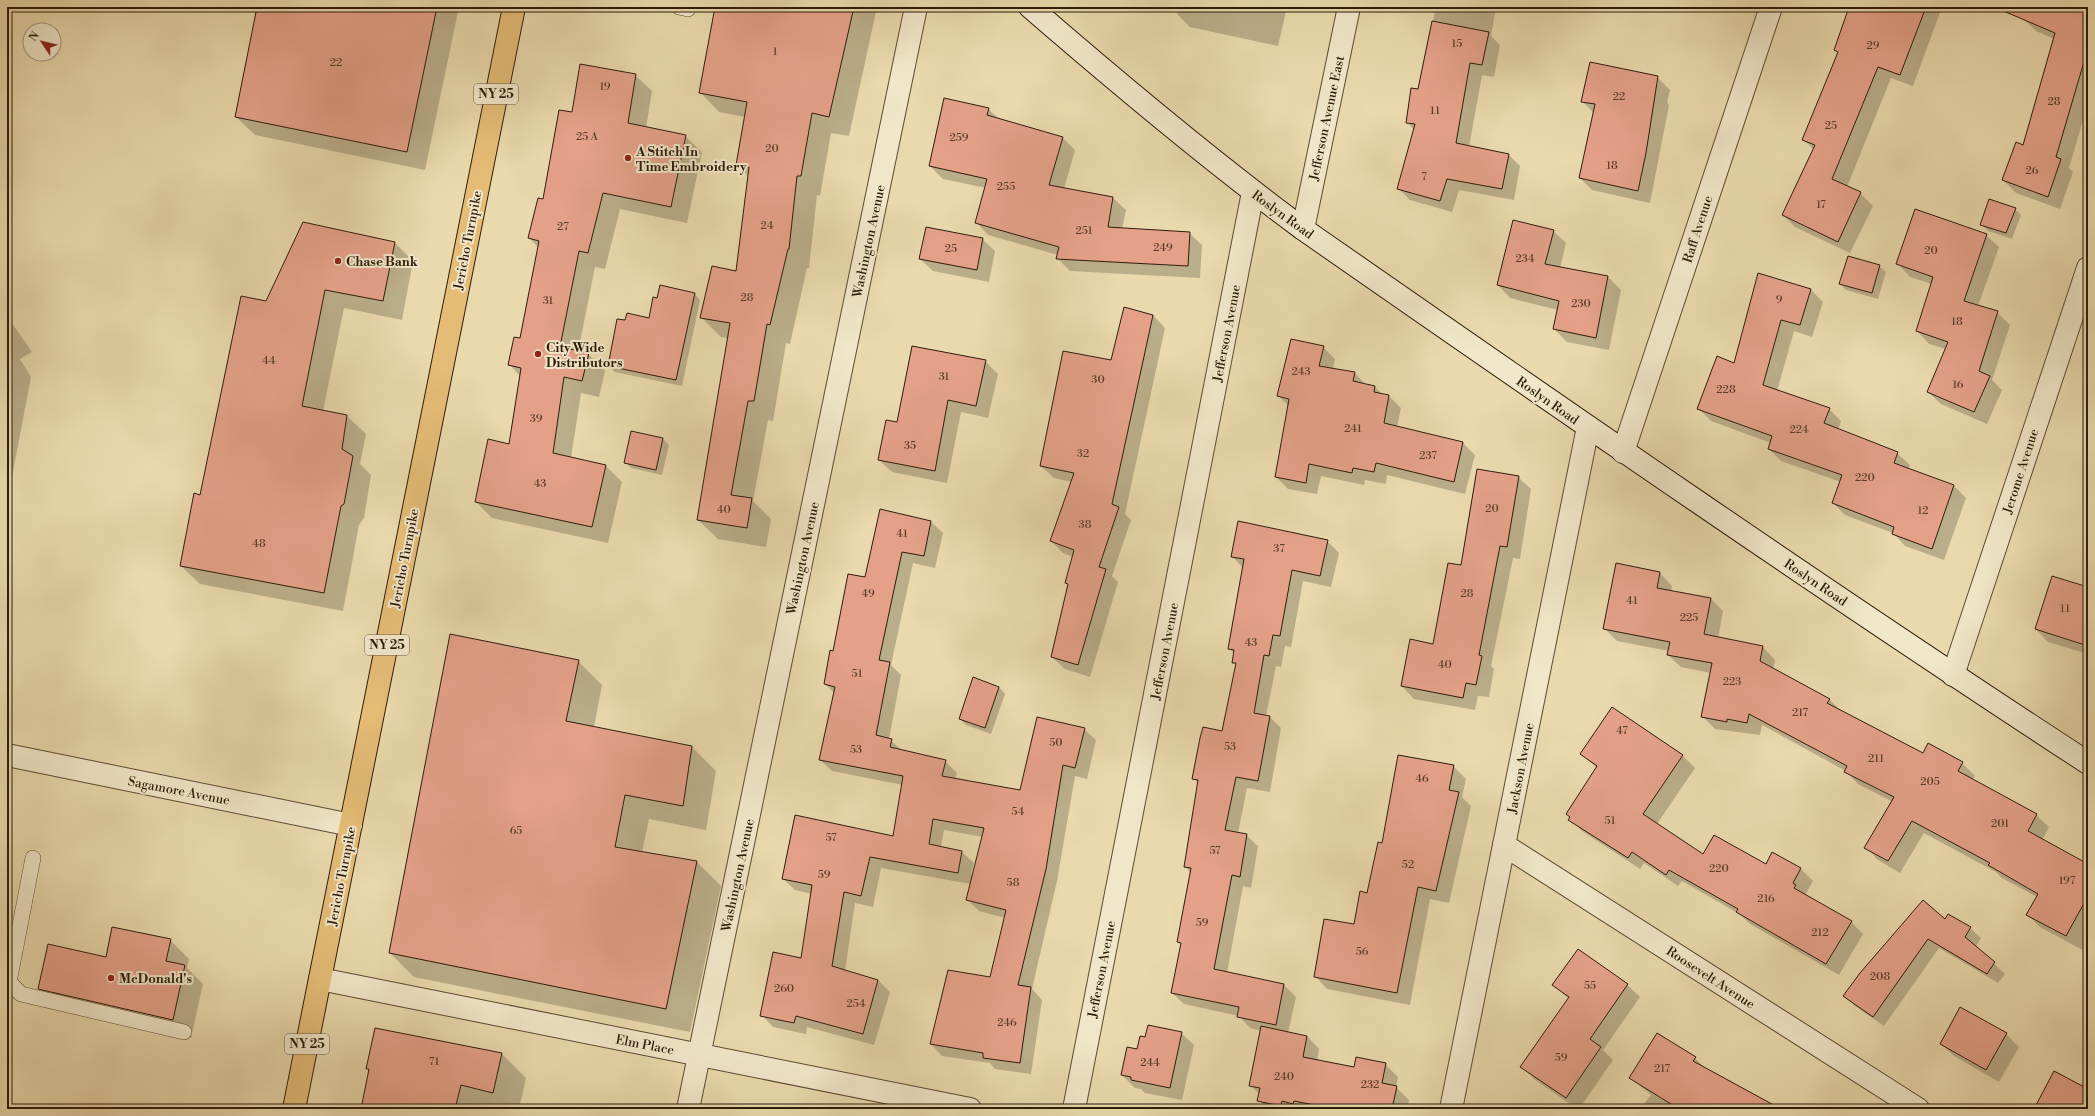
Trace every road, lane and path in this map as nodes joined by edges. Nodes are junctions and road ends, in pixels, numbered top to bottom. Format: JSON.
{"nodes":[{"id":1,"x":514,"y":7,"type":"edge"},
{"id":2,"x":678,"y":7,"type":"edge"},
{"id":3,"x":688,"y":7,"type":"edge"},
{"id":4,"x":916,"y":7,"type":"edge"},
{"id":5,"x":1030,"y":7,"type":"edge"},
{"id":6,"x":1349,"y":7,"type":"edge"},
{"id":7,"x":1771,"y":7,"type":"edge"},
{"id":8,"x":1253,"y":192,"type":"junction"},
{"id":9,"x":1303,"y":229,"type":"junction"},
{"id":10,"x":2088,"y":268,"type":"edge"},
{"id":11,"x":1588,"y":427,"type":"junction"},
{"id":12,"x":1623,"y":452,"type":"junction"},
{"id":13,"x":1953,"y":675,"type":"junction"},
{"id":14,"x":7,"y":755,"type":"edge"},
{"id":15,"x":2088,"y":763,"type":"edge"},
{"id":16,"x":351,"y":825,"type":"junction"},
{"id":17,"x":1504,"y":845,"type":"junction"},
{"id":18,"x":33,"y":858,"type":"dead end"},
{"id":19,"x":320,"y":979,"type":"junction"},
{"id":20,"x":184,"y":1032,"type":"dead end"},
{"id":21,"x":700,"y":1054,"type":"junction"},
{"id":22,"x":294,"y":1109,"type":"edge"},
{"id":23,"x":688,"y":1109,"type":"edge"},
{"id":24,"x":970,"y":1109,"type":"edge"},
{"id":25,"x":1074,"y":1109,"type":"edge"},
{"id":26,"x":1451,"y":1109,"type":"edge"},
{"id":27,"x":1918,"y":1109,"type":"edge"}],
"edges":[{"from":1,"to":16,"type":"main road","name":"Jericho Turnpike","number":"NY 25"},
{"from":2,"to":3,"type":"lane"},
{"from":4,"to":21,"type":"street","name":"Washington Avenue"},
{"from":5,"to":8,"type":"street","name":"Roslyn Road"},
{"from":6,"to":9,"type":"street","name":"Jefferson Avenue East"},
{"from":7,"to":12,"type":"street","name":"Raff Avenue"},
{"from":8,"to":9,"type":"street","name":"Roslyn Road"},
{"from":8,"to":25,"type":"street","name":"Jefferson Avenue"},
{"from":9,"to":11,"type":"street","name":"Roslyn Road"},
{"from":10,"to":13,"type":"street","name":"Jerome Avenue"},
{"from":11,"to":12,"type":"street","name":"Roslyn Road"},
{"from":11,"to":17,"type":"street","name":"Jackson Avenue"},
{"from":12,"to":13,"type":"street","name":"Roslyn Road"},
{"from":13,"to":15,"type":"street","name":"Roslyn Road"},
{"from":14,"to":16,"type":"street","name":"Sagamore Avenue"},
{"from":16,"to":19,"type":"main road","name":"Jericho Turnpike","number":"NY 25"},
{"from":17,"to":26,"type":"street","name":"Jackson Avenue"},
{"from":17,"to":27,"type":"street","name":"Roosevelt Avenue"},
{"from":18,"to":20,"type":"lane"},
{"from":19,"to":21,"type":"street","name":"Elm Place"},
{"from":19,"to":22,"type":"main road","name":"Jericho Turnpike","number":"NY 25"},
{"from":21,"to":23,"type":"street","name":"Washington Avenue"},
{"from":21,"to":24,"type":"street","name":"Elm Place"}]}
